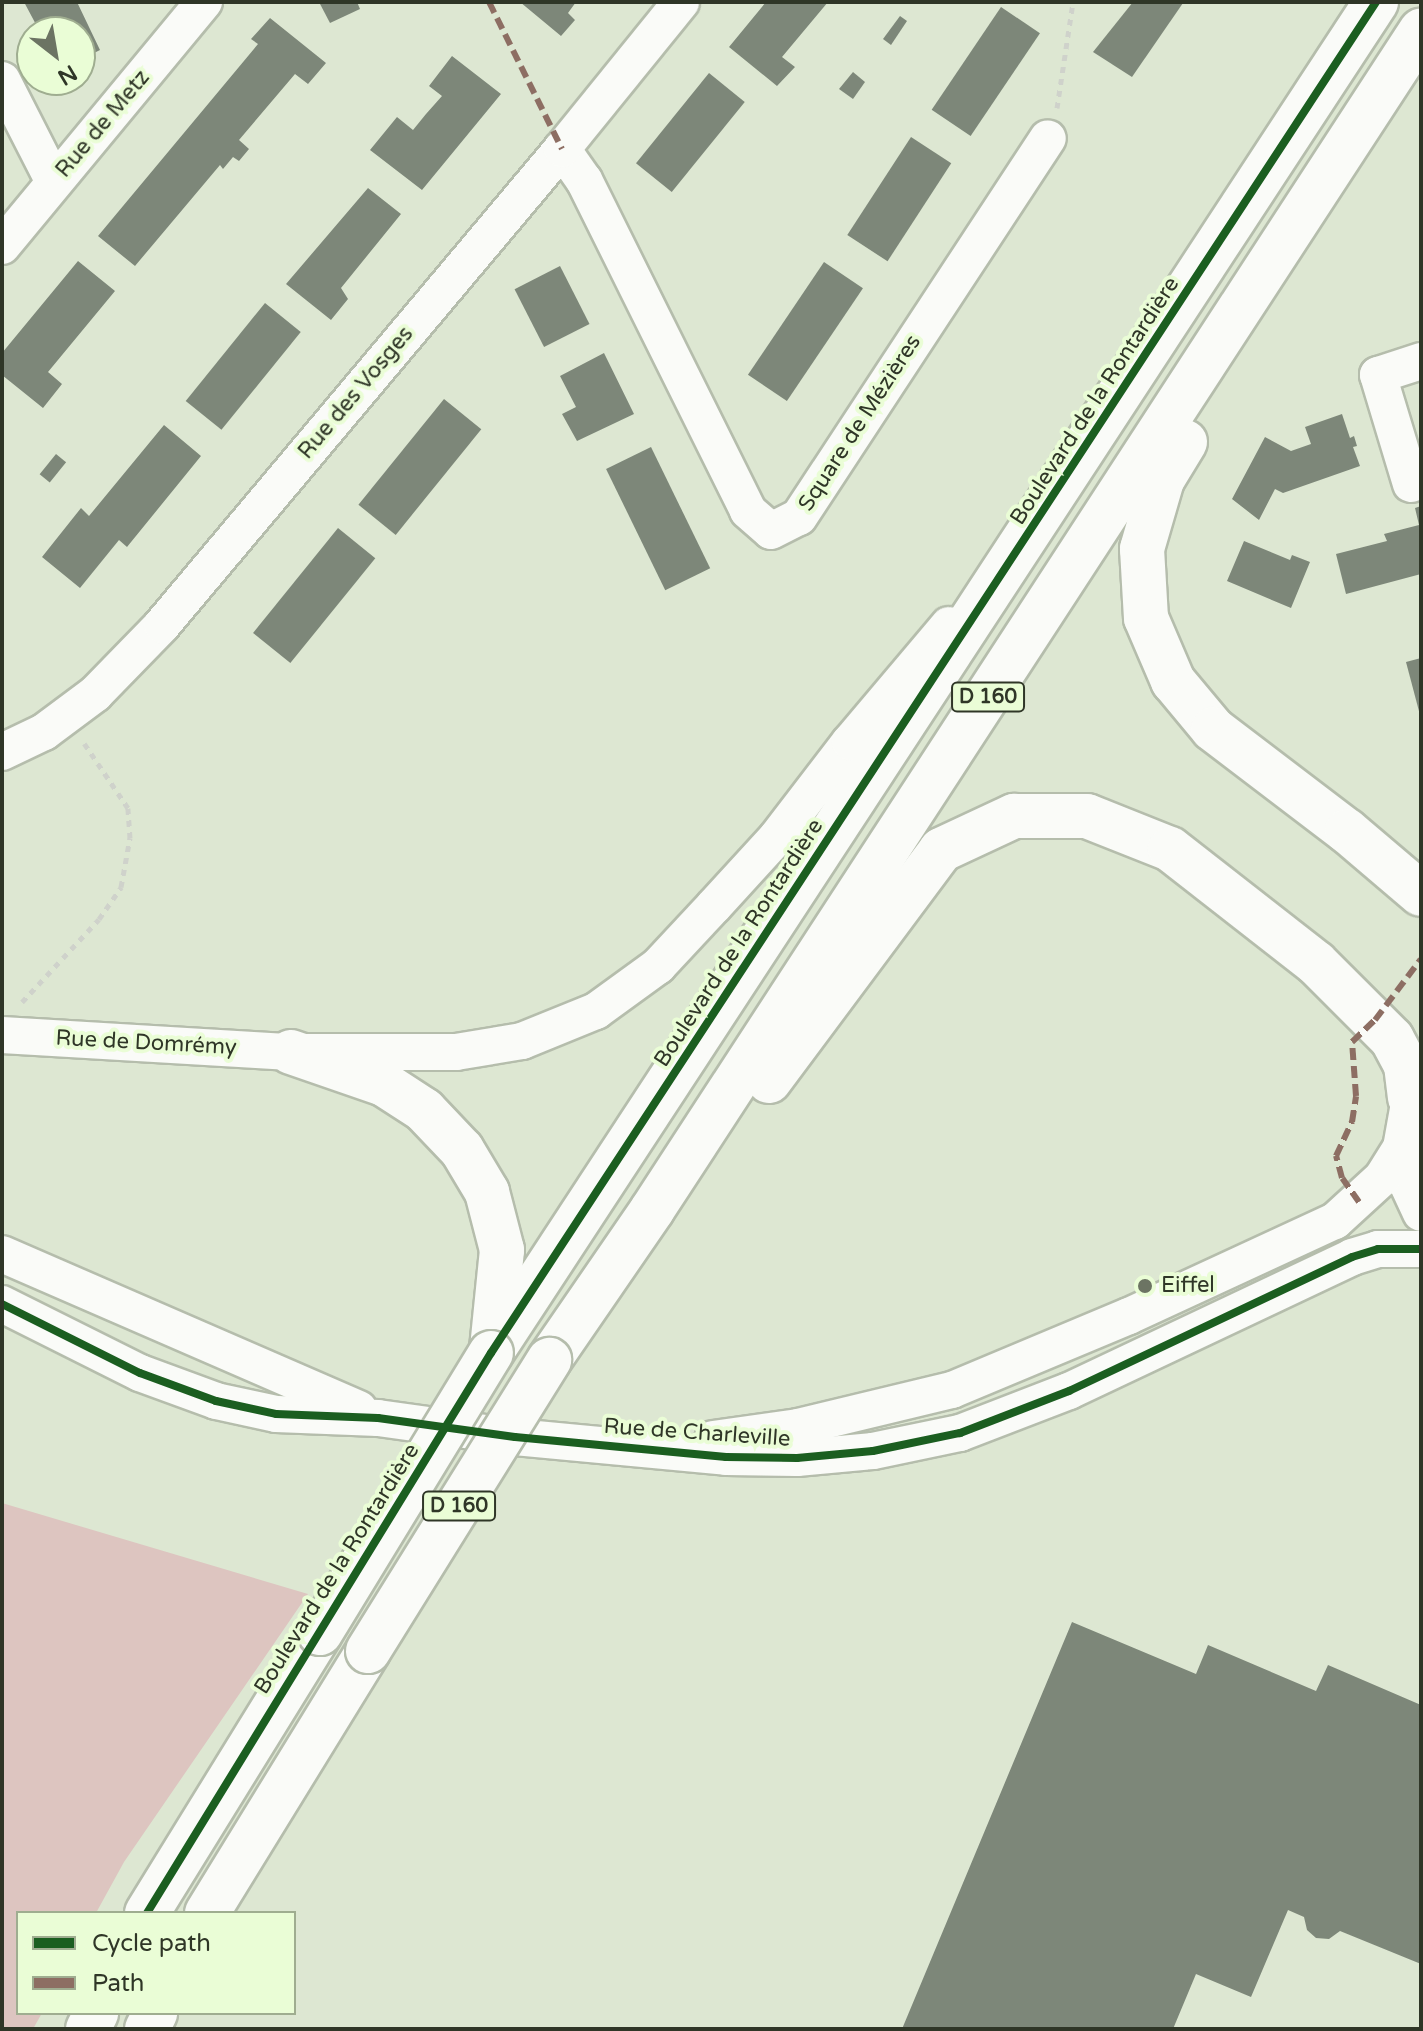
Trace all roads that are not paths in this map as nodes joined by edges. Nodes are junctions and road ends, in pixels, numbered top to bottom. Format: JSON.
{"nodes":[{"id":1,"x":204,"y":2,"type":"edge"},
{"id":2,"x":681,"y":2,"type":"edge"},
{"id":3,"x":1376,"y":2,"type":"edge"},
{"id":4,"x":1421,"y":31,"type":"edge"},
{"id":5,"x":2,"y":80,"type":"edge"},
{"id":6,"x":1048,"y":138,"type":"road end"},
{"id":7,"x":562,"y":149,"type":"junction"},
{"id":8,"x":54,"y":182,"type":"junction"},
{"id":9,"x":1317,"y":195,"type":"junction"},
{"id":10,"x":2,"y":246,"type":"edge"},
{"id":11,"x":1421,"y":361,"type":"edge"},
{"id":12,"x":1411,"y":484,"type":"dead end"},
{"id":13,"x":1025,"y":541,"type":"junction"},
{"id":14,"x":2,"y":752,"type":"edge"},
{"id":15,"x":1421,"y":894,"type":"edge"},
{"id":16,"x":7,"y":1035,"type":"edge"},
{"id":17,"x":291,"y":1052,"type":"junction"},
{"id":18,"x":1416,"y":1088,"type":"edge"},
{"id":19,"x":1401,"y":1148,"type":"junction"},
{"id":20,"x":652,"y":1210,"type":"junction"},
{"id":21,"x":1421,"y":1213,"type":"edge"},
{"id":22,"x":1421,"y":1249,"type":"edge"},
{"id":23,"x":2,"y":1254,"type":"edge"},
{"id":24,"x":2,"y":1304,"type":"edge"},
{"id":25,"x":491,"y":1353,"type":"junction"},
{"id":26,"x":378,"y":1418,"type":"junction"},
{"id":27,"x":652,"y":1448,"type":"junction"},
{"id":28,"x":148,"y":1911,"type":"edge"},
{"id":29,"x":208,"y":1911,"type":"edge"}],
"edges":[{"from":1,"to":8,"type":"street","name":"Rue de Metz"},
{"from":2,"to":7,"type":"street","name":"Rue des Vosges"},
{"from":3,"to":13,"type":"main road","name":"Boulevard de la Rontardière","number":"D 160"},
{"from":4,"to":9,"type":"main road","number":"D 160"},
{"from":5,"to":8,"type":"street"},
{"from":6,"to":7,"type":"street","name":"Square de Mézières"},
{"from":7,"to":14,"type":"street","name":"Rue des Vosges"},
{"from":8,"to":10,"type":"street","name":"Rue de Metz"},
{"from":9,"to":15,"type":"main road"},
{"from":9,"to":20,"type":"main road","number":"D 160"},
{"from":11,"to":12,"type":"street"},
{"from":13,"to":17,"type":"street","name":"Rue de Domrémy"},
{"from":13,"to":25,"type":"main road","name":"Boulevard de la Rontardière","number":"D 160"},
{"from":16,"to":17,"type":"street","name":"Rue de Domrémy"},
{"from":17,"to":25,"type":"main road"},
{"from":18,"to":19,"type":"street"},
{"from":18,"to":20,"type":"main road"},
{"from":19,"to":21,"type":"street"},
{"from":19,"to":27,"type":"street","name":"Rue de Charleville"},
{"from":20,"to":29,"type":"main road","number":"D 160","bridge":true},
{"from":22,"to":27,"type":"street","name":"Rue de Charleville"},
{"from":23,"to":26,"type":"street","name":"Rue de Charleville"},
{"from":24,"to":26,"type":"street","name":"Rue de Charleville"},
{"from":25,"to":28,"type":"main road","name":"Boulevard de la Rontardière","number":"D 160","bridge":true},
{"from":26,"to":27,"type":"street","name":"Rue de Charleville"}]}
